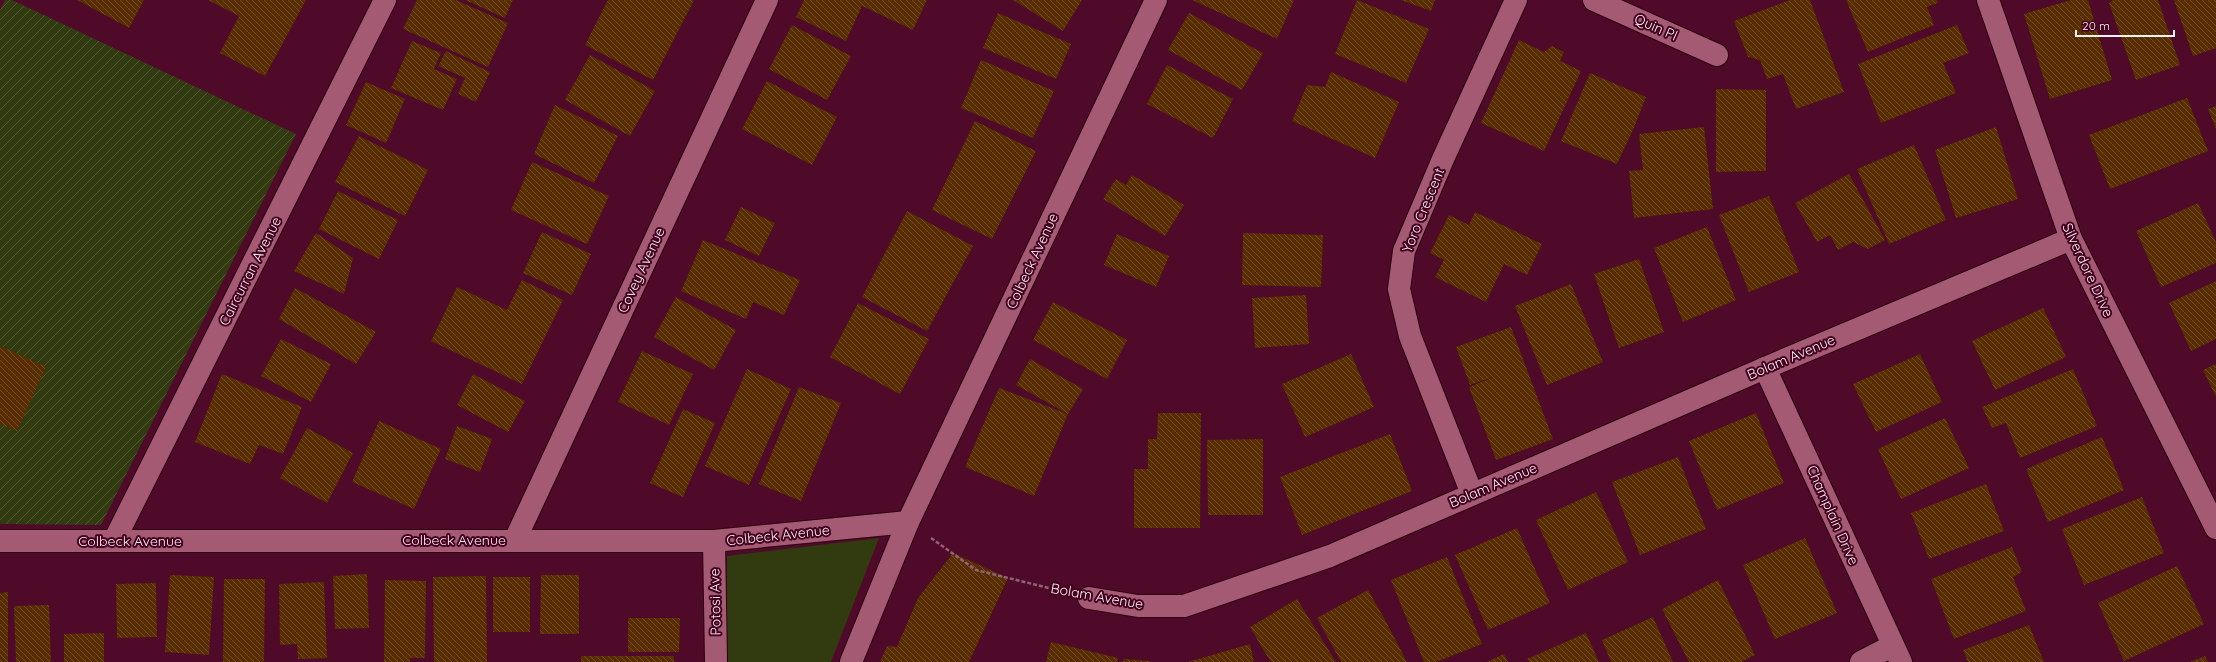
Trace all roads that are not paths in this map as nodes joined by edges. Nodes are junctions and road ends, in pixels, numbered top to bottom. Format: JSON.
{"nodes":[{"id":1,"x":385,"y":0,"type":"edge"},
{"id":2,"x":767,"y":0,"type":"edge"},
{"id":3,"x":1156,"y":0,"type":"edge"},
{"id":4,"x":1516,"y":0,"type":"edge"},
{"id":5,"x":1594,"y":0,"type":"edge"},
{"id":6,"x":1988,"y":0,"type":"edge"},
{"id":7,"x":1718,"y":55,"type":"dead end"},
{"id":8,"x":2071,"y":239,"type":"junction"},
{"id":9,"x":1765,"y":368,"type":"junction"},
{"id":10,"x":1472,"y":494,"type":"junction"},
{"id":11,"x":908,"y":522,"type":"junction"},
{"id":12,"x":2216,"y":528,"type":"edge"},
{"id":13,"x":515,"y":540,"type":"junction"},
{"id":14,"x":0,"y":541,"type":"edge"},
{"id":15,"x":114,"y":541,"type":"junction"},
{"id":16,"x":714,"y":541,"type":"junction"},
{"id":17,"x":1089,"y":598,"type":"road end"},
{"id":18,"x":1897,"y":654,"type":"edge"},
{"id":19,"x":716,"y":662,"type":"edge"},
{"id":20,"x":851,"y":662,"type":"edge"},
{"id":21,"x":1861,"y":662,"type":"edge"}],
"edges":[{"from":1,"to":15,"type":"street","name":"Caircurran Avenue"},
{"from":2,"to":13,"type":"street","name":"Covey Avenue"},
{"from":3,"to":11,"type":"street","name":"Colbeck Avenue"},
{"from":4,"to":10,"type":"street","name":"Yoro Crescent"},
{"from":5,"to":7,"type":"street","name":"Quin Pl"},
{"from":6,"to":8,"type":"street","name":"Silverdore Drive"},
{"from":8,"to":9,"type":"street","name":"Bolam Avenue"},
{"from":8,"to":12,"type":"street","name":"Silverdore Drive"},
{"from":9,"to":10,"type":"street","name":"Bolam Avenue"},
{"from":9,"to":18,"type":"street","name":"Champlain Drive"},
{"from":10,"to":17,"type":"street","name":"Bolam Avenue"},
{"from":11,"to":16,"type":"street","name":"Colbeck Avenue"},
{"from":11,"to":20,"type":"street","name":"Colbeck Avenue"},
{"from":13,"to":15,"type":"street","name":"Colbeck Avenue"},
{"from":13,"to":16,"type":"street","name":"Colbeck Avenue"},
{"from":14,"to":15,"type":"street","name":"Colbeck Avenue"},
{"from":16,"to":19,"type":"street","name":"Potosi Ave"},
{"from":18,"to":21,"type":"street"}]}
